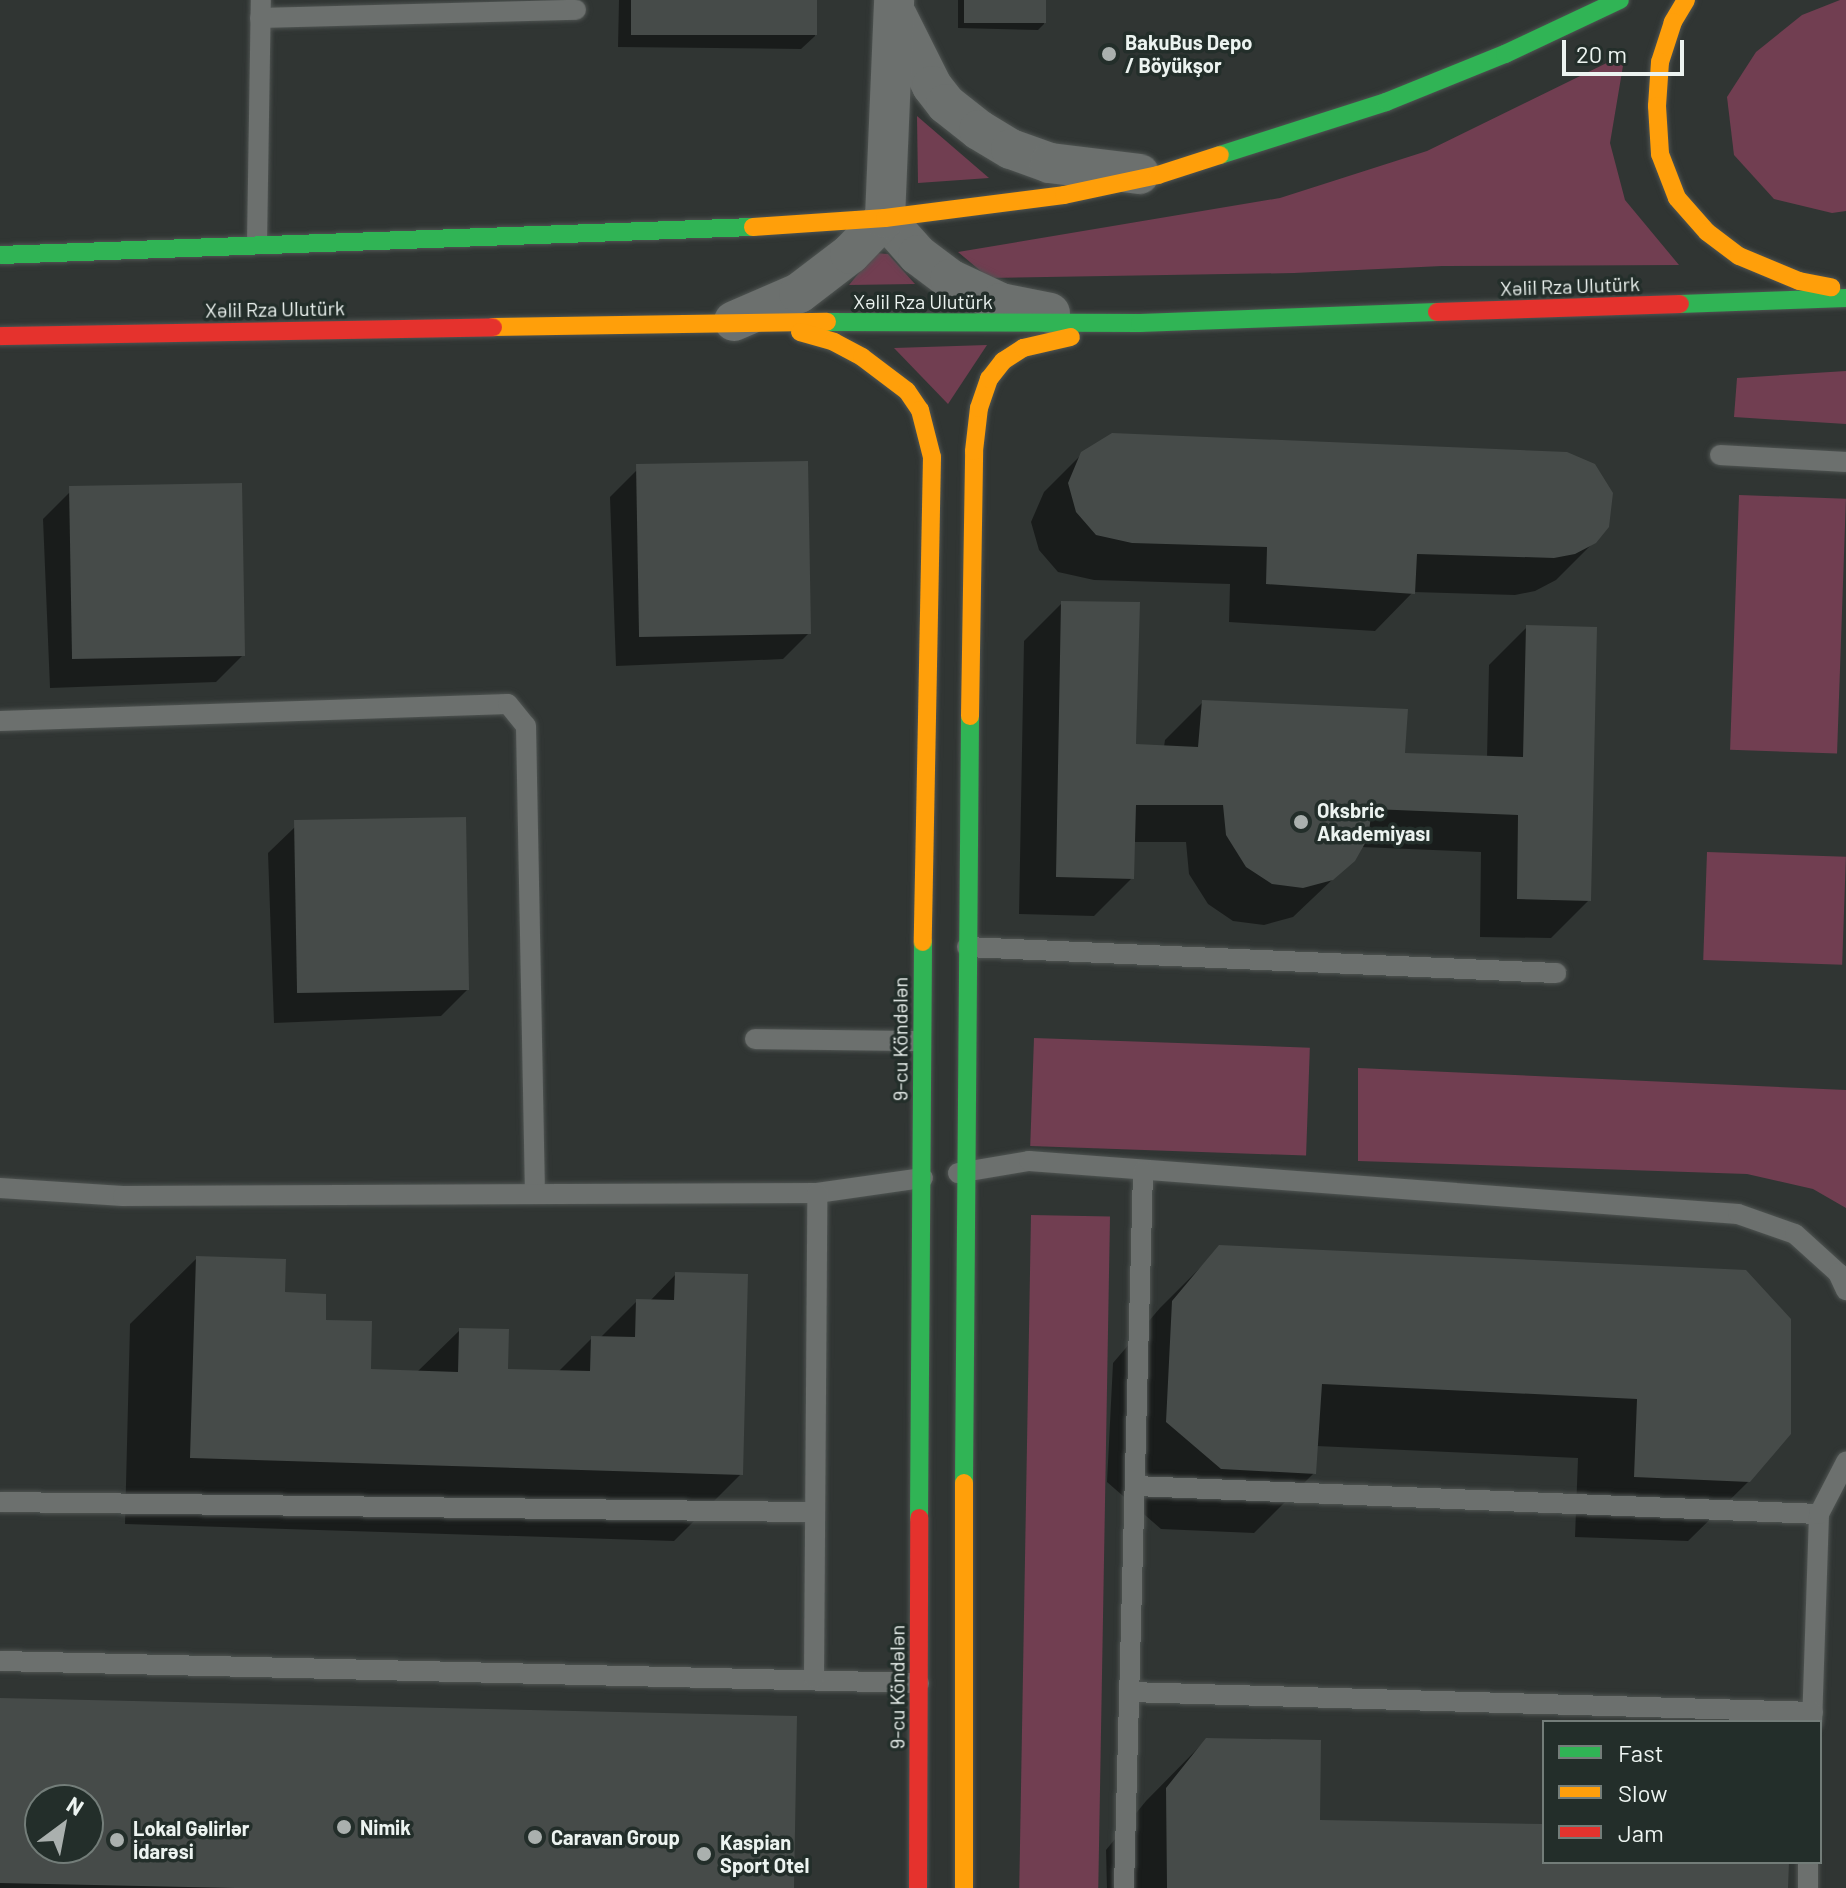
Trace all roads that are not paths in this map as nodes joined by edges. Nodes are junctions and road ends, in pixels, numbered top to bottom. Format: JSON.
{"nodes":[{"id":1,"x":1620,"y":0,"type":"edge"},
{"id":2,"x":1686,"y":0,"type":"edge"},
{"id":3,"x":894,"y":4,"type":"edge"},
{"id":4,"x":258,"y":5,"type":"edge"},
{"id":5,"x":576,"y":10,"type":"dead end"},
{"id":6,"x":946,"y":104,"type":"junction"},
{"id":7,"x":888,"y":129,"type":"junction"},
{"id":8,"x":1158,"y":175,"type":"junction"},
{"id":9,"x":885,"y":218,"type":"junction"},
{"id":10,"x":257,"y":244,"type":"junction"},
{"id":11,"x":0,"y":255,"type":"edge"},
{"id":12,"x":1846,"y":290,"type":"edge"},
{"id":13,"x":1846,"y":298,"type":"edge"},
{"id":14,"x":730,"y":322,"type":"junction"},
{"id":15,"x":1140,"y":323,"type":"junction"},
{"id":16,"x":0,"y":336,"type":"edge"},
{"id":17,"x":1720,"y":455,"type":"dead end"},
{"id":18,"x":1846,"y":462,"type":"edge"},
{"id":19,"x":0,"y":721,"type":"edge"},
{"id":20,"x":967,"y":947,"type":"junction"},
{"id":21,"x":1556,"y":973,"type":"dead end"},
{"id":22,"x":755,"y":1039,"type":"dead end"},
{"id":23,"x":921,"y":1041,"type":"junction"},
{"id":24,"x":1143,"y":1171,"type":"junction"},
{"id":25,"x":964,"y":1172,"type":"junction"},
{"id":26,"x":921,"y":1178,"type":"junction"},
{"id":27,"x":0,"y":1188,"type":"edge"},
{"id":28,"x":817,"y":1193,"type":"junction"},
{"id":29,"x":535,"y":1194,"type":"junction"},
{"id":30,"x":1846,"y":1290,"type":"edge"},
{"id":31,"x":1846,"y":1462,"type":"edge"},
{"id":32,"x":1136,"y":1486,"type":"junction"},
{"id":33,"x":0,"y":1502,"type":"edge"},
{"id":34,"x":812,"y":1512,"type":"junction"},
{"id":35,"x":1819,"y":1514,"type":"junction"},
{"id":36,"x":0,"y":1661,"type":"edge"},
{"id":37,"x":814,"y":1678,"type":"junction"},
{"id":38,"x":919,"y":1683,"type":"junction"},
{"id":39,"x":1129,"y":1692,"type":"junction"},
{"id":40,"x":1813,"y":1717,"type":"edge"},
{"id":41,"x":1808,"y":1864,"type":"edge"},
{"id":42,"x":918,"y":1888,"type":"edge"},
{"id":43,"x":964,"y":1888,"type":"edge"},
{"id":44,"x":1124,"y":1888,"type":"edge"},
{"id":45,"x":1808,"y":1888,"type":"edge"}],
"edges":[{"from":1,"to":8,"type":"main road"},
{"from":2,"to":12,"type":"main road"},
{"from":3,"to":6,"type":"street"},
{"from":3,"to":7,"type":"street"},
{"from":4,"to":5,"type":"lane"},
{"from":4,"to":10,"type":"lane"},
{"from":6,"to":7,"type":"street"},
{"from":6,"to":8,"type":"street"},
{"from":7,"to":9,"type":"street"},
{"from":8,"to":9,"type":"main road"},
{"from":9,"to":10,"type":"main road"},
{"from":9,"to":14,"type":"street"},
{"from":9,"to":15,"type":"street"},
{"from":10,"to":11,"type":"main road"},
{"from":13,"to":15,"type":"main road","name":"Xəlil Rza Ulutürk"},
{"from":14,"to":15,"type":"main road","name":"Xəlil Rza Ulutürk"},
{"from":14,"to":16,"type":"main road","name":"Xəlil Rza Ulutürk"},
{"from":14,"to":23,"type":"main road","name":"9-cu Köndələn"},
{"from":15,"to":20,"type":"main road"},
{"from":17,"to":18,"type":"lane"},
{"from":19,"to":29,"type":"lane"},
{"from":20,"to":21,"type":"lane"},
{"from":20,"to":25,"type":"main road"},
{"from":22,"to":23,"type":"lane"},
{"from":23,"to":26,"type":"main road","name":"9-cu Köndələn"},
{"from":24,"to":25,"type":"lane"},
{"from":24,"to":30,"type":"lane"},
{"from":24,"to":32,"type":"lane"},
{"from":25,"to":26,"type":"lane"},
{"from":25,"to":43,"type":"main road"},
{"from":26,"to":28,"type":"lane"},
{"from":26,"to":38,"type":"main road","name":"9-cu Köndələn"},
{"from":27,"to":29,"type":"lane"},
{"from":28,"to":29,"type":"lane"},
{"from":28,"to":34,"type":"lane"},
{"from":31,"to":35,"type":"lane"},
{"from":32,"to":35,"type":"lane"},
{"from":32,"to":39,"type":"lane"},
{"from":33,"to":34,"type":"lane"},
{"from":34,"to":37,"type":"lane"},
{"from":35,"to":40,"type":"lane"},
{"from":36,"to":37,"type":"lane"},
{"from":37,"to":38,"type":"lane"},
{"from":38,"to":42,"type":"main road","name":"9-cu Köndələn"},
{"from":39,"to":40,"type":"lane"},
{"from":39,"to":44,"type":"lane"},
{"from":41,"to":45,"type":"lane"}]}
